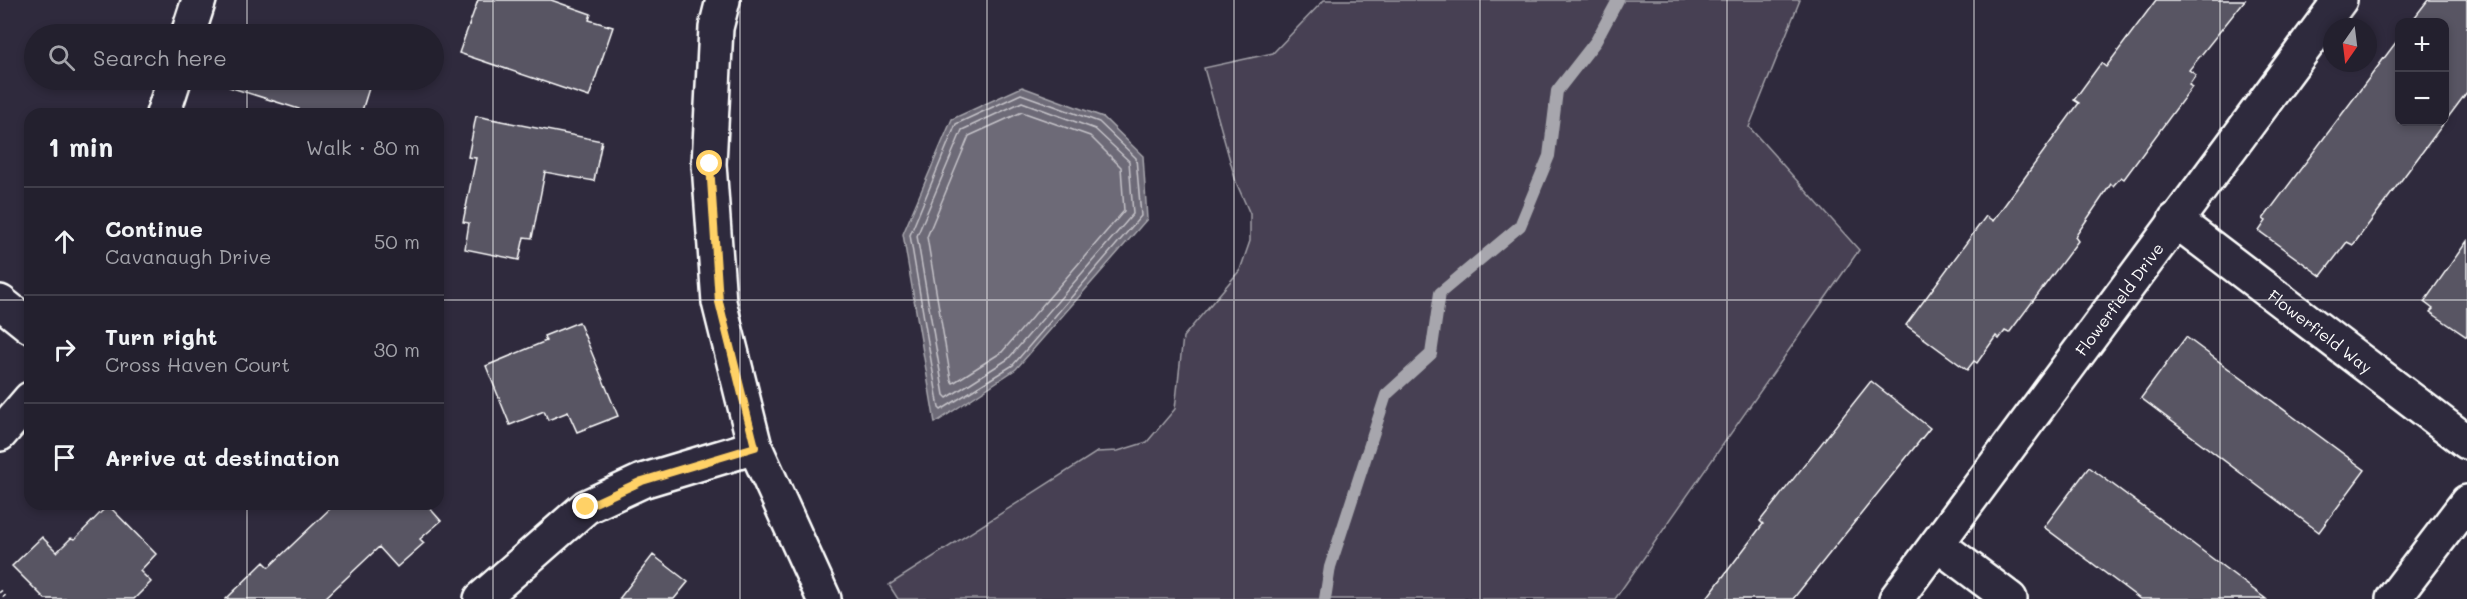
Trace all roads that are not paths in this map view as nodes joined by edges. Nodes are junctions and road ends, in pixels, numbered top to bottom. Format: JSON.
{"nodes":[{"id":1,"x":200,"y":0,"type":"edge"},
{"id":2,"x":723,"y":0,"type":"edge"},
{"id":3,"x":2340,"y":0,"type":"edge"},
{"id":4,"x":192,"y":24,"type":"edge"},
{"id":5,"x":171,"y":90,"type":"edge"},
{"id":6,"x":165,"y":108,"type":"edge"},
{"id":7,"x":2175,"y":220,"type":"junction"},
{"id":8,"x":0,"y":302,"type":"edge"},
{"id":9,"x":24,"y":321,"type":"edge"},
{"id":10,"x":24,"y":406,"type":"edge"},
{"id":11,"x":0,"y":434,"type":"edge"},
{"id":12,"x":2467,"y":442,"type":"edge"},
{"id":13,"x":755,"y":447,"type":"junction"},
{"id":14,"x":2467,"y":502,"type":"edge"},
{"id":15,"x":1937,"y":544,"type":"junction"},
{"id":16,"x":481,"y":599,"type":"edge"},
{"id":17,"x":824,"y":599,"type":"edge"},
{"id":18,"x":1896,"y":599,"type":"edge"},
{"id":19,"x":2010,"y":599,"type":"edge"},
{"id":20,"x":2393,"y":599,"type":"edge"}],
"edges":[{"from":1,"to":4,"type":"street"},
{"from":2,"to":13,"type":"street"},
{"from":3,"to":7,"type":"street","name":"Flowerfield Drive"},
{"from":5,"to":6,"type":"street"},
{"from":7,"to":12,"type":"street","name":"Flowerfield Way"},
{"from":7,"to":15,"type":"street","name":"Flowerfield Drive"},
{"from":8,"to":9,"type":"street"},
{"from":10,"to":11,"type":"street"},
{"from":13,"to":16,"type":"street"},
{"from":13,"to":17,"type":"street"},
{"from":14,"to":20,"type":"street"},
{"from":15,"to":18,"type":"street","name":"Flowerfield Drive"},
{"from":15,"to":19,"type":"street"}]}
